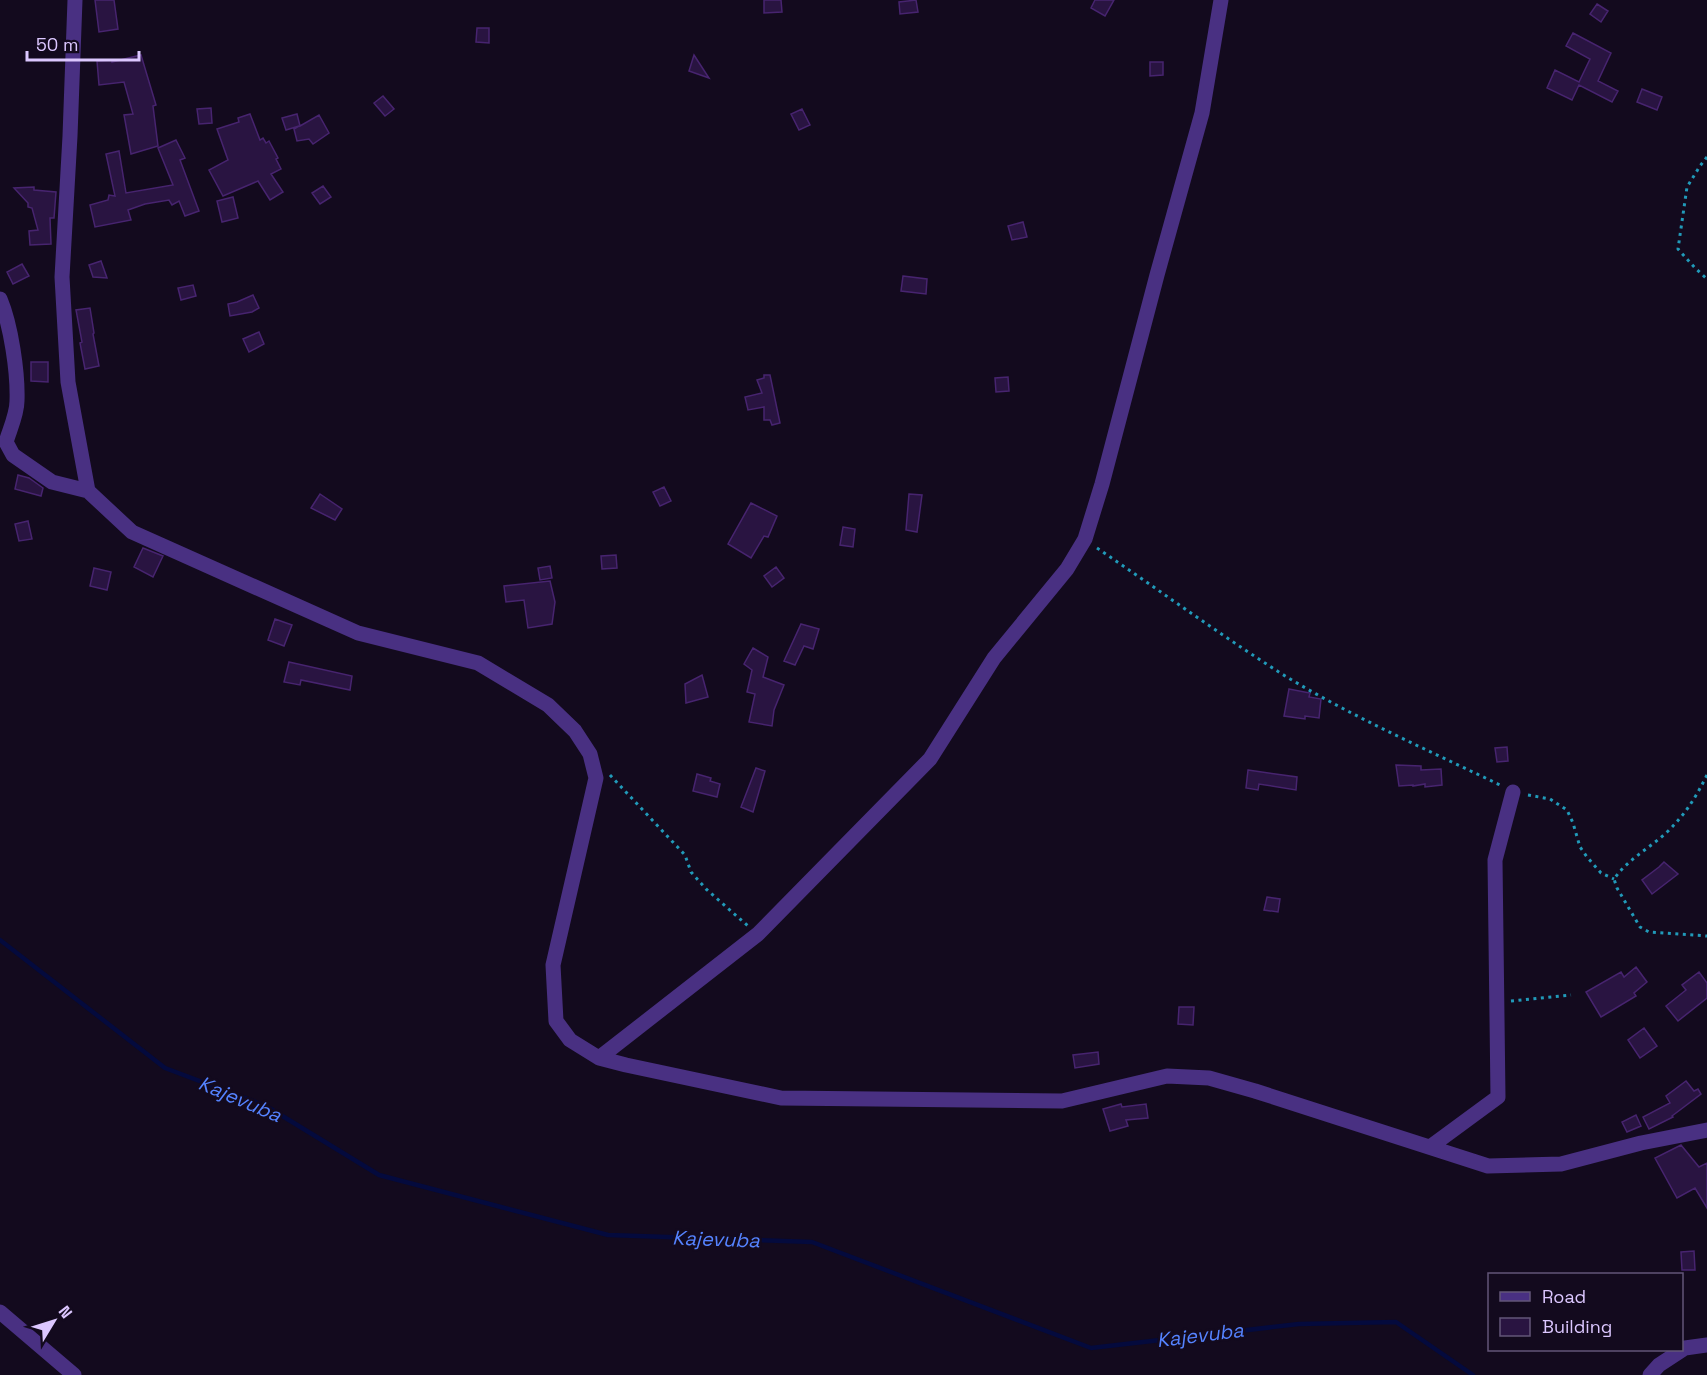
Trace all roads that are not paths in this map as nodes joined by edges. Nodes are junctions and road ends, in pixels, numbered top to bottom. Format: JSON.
{"nodes":[{"id":1,"x":75,"y":0,"type":"edge"},
{"id":2,"x":1221,"y":0,"type":"edge"},
{"id":3,"x":0,"y":299,"type":"edge"},
{"id":4,"x":88,"y":491,"type":"junction"},
{"id":5,"x":1513,"y":792,"type":"road end"},
{"id":6,"x":599,"y":1058,"type":"junction"},
{"id":7,"x":1707,"y":1130,"type":"edge"},
{"id":8,"x":1430,"y":1147,"type":"junction"},
{"id":9,"x":0,"y":1312,"type":"edge"},
{"id":10,"x":1707,"y":1345,"type":"edge"},
{"id":11,"x":1683,"y":1349,"type":"edge"},
{"id":12,"x":1680,"y":1351,"type":"edge"},
{"id":13,"x":74,"y":1375,"type":"edge"},
{"id":14,"x":1650,"y":1375,"type":"edge"}],
"edges":[{"from":1,"to":4,"type":"street"},
{"from":2,"to":6,"type":"street"},
{"from":3,"to":4,"type":"street"},
{"from":4,"to":6,"type":"street"},
{"from":5,"to":8,"type":"street"},
{"from":6,"to":8,"type":"street"},
{"from":7,"to":8,"type":"street"},
{"from":9,"to":13,"type":"street"},
{"from":10,"to":11,"type":"street"},
{"from":12,"to":14,"type":"street"}]}
